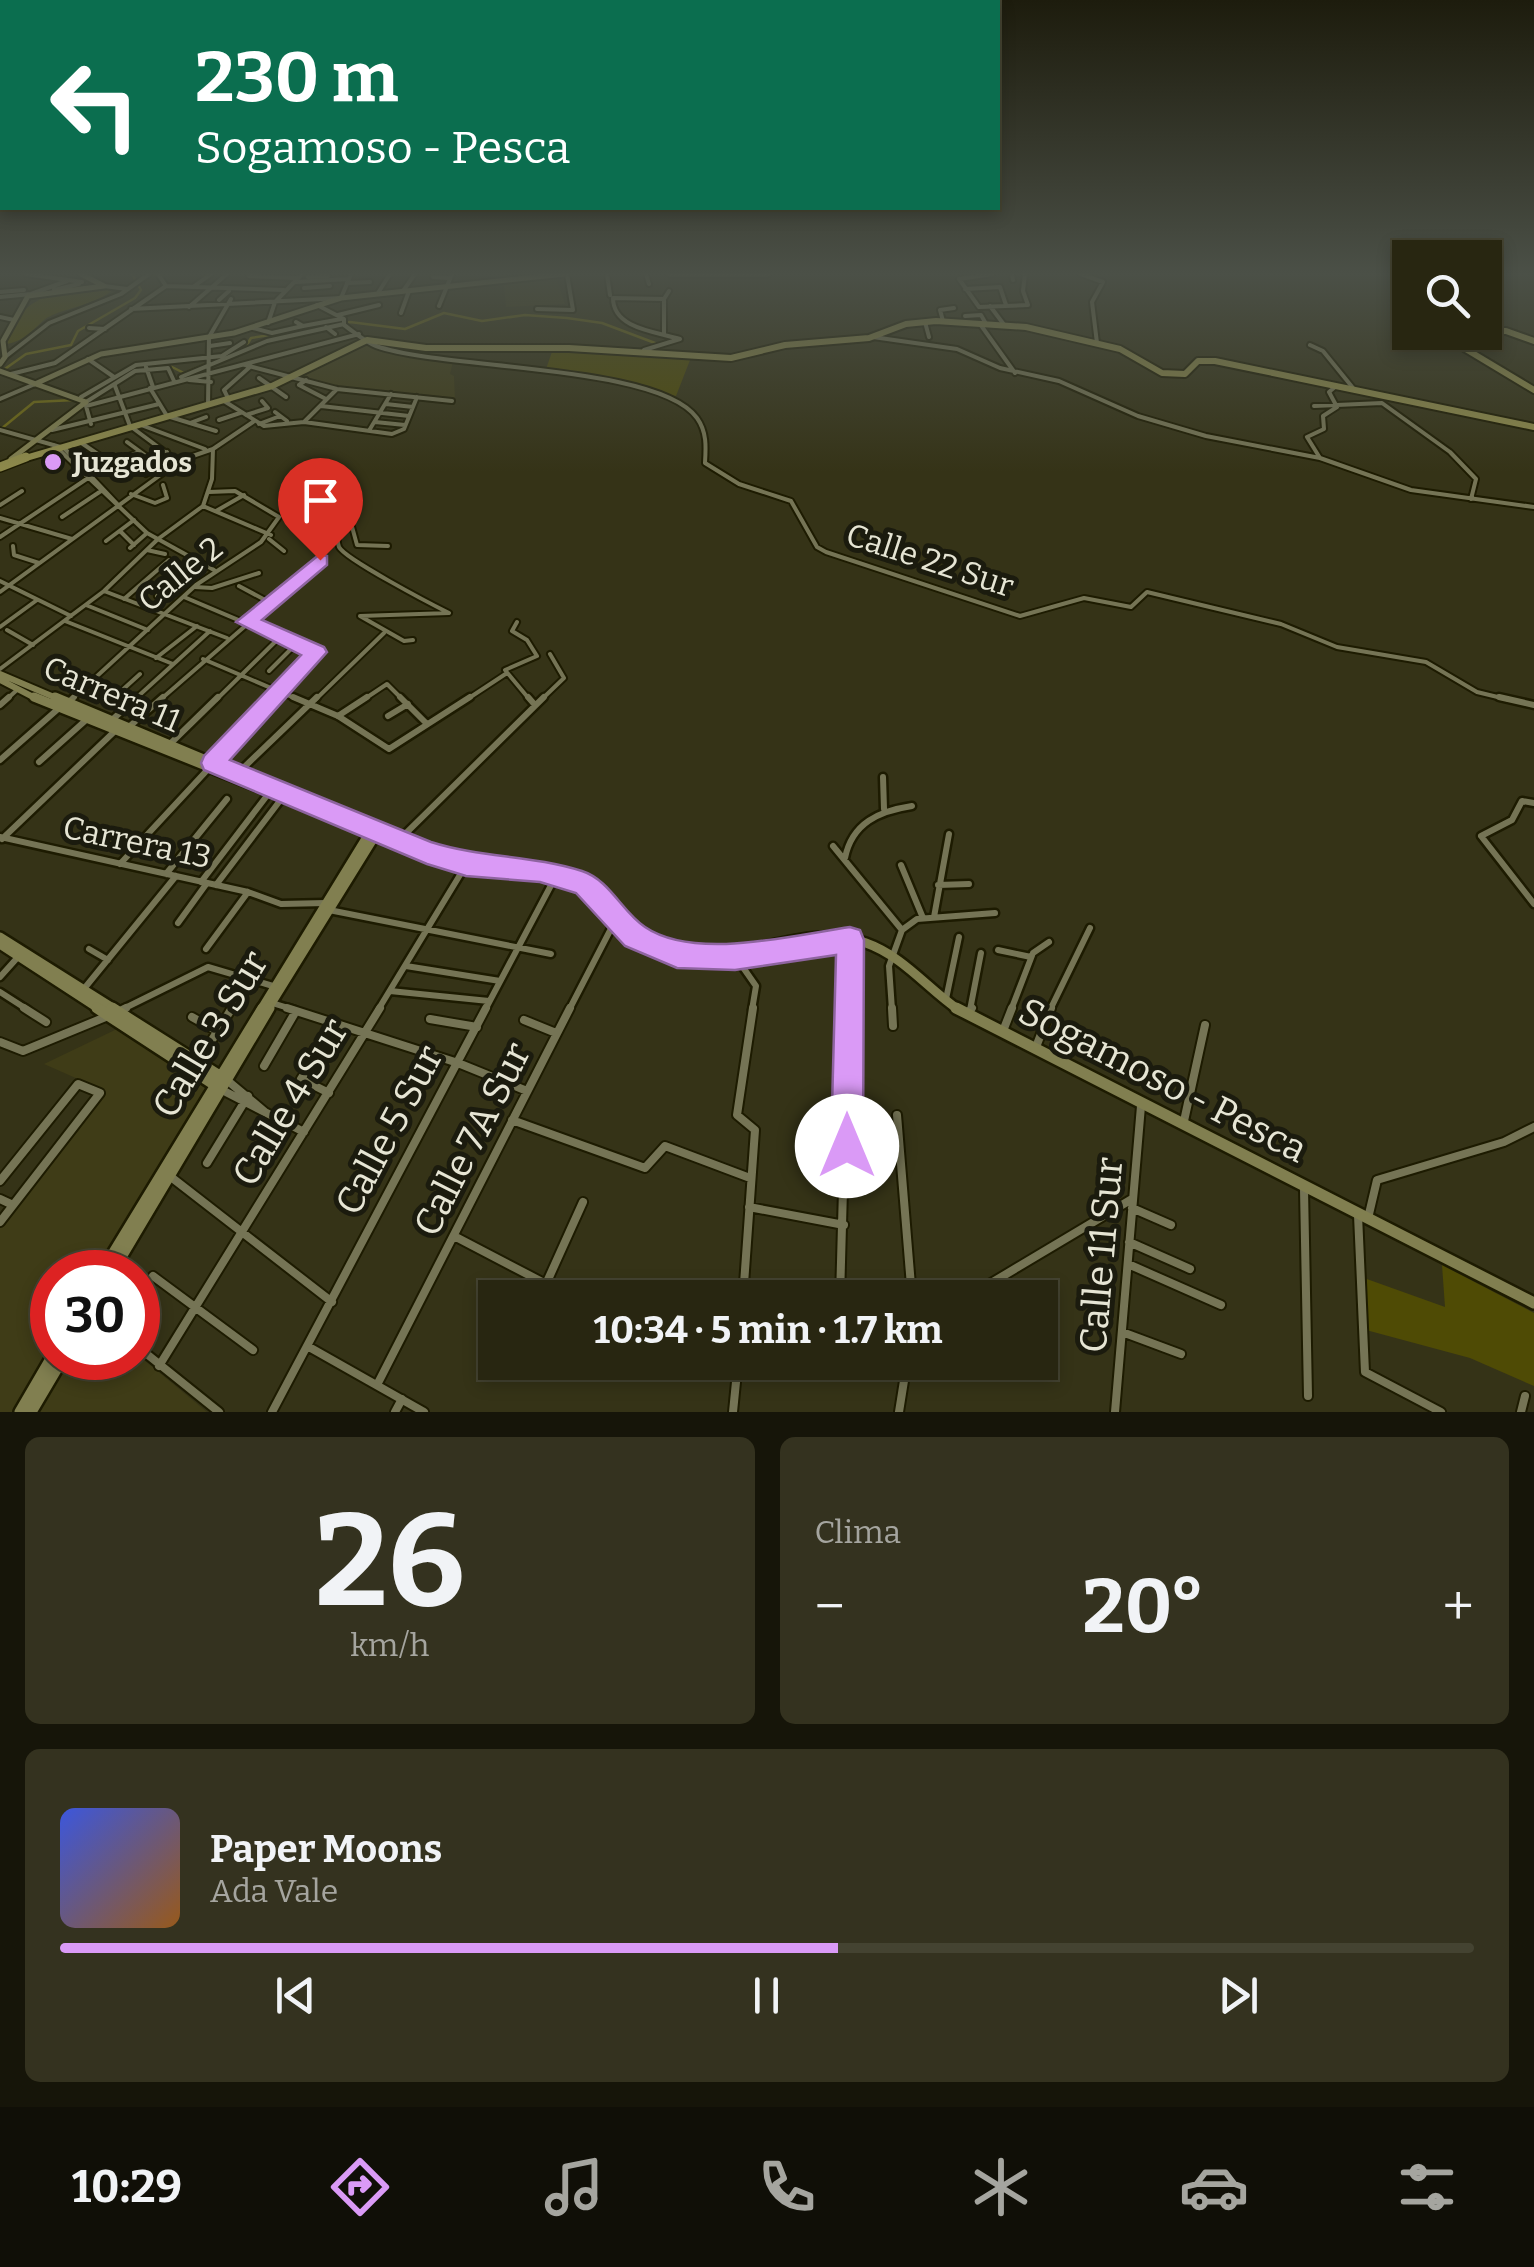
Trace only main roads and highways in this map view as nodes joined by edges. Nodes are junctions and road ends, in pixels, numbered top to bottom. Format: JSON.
{"nodes":[{"id":1,"x":840,"y":340,"type":"edge"},
{"id":2,"x":1080,"y":340,"type":"edge"},
{"id":3,"x":1467,"y":350,"type":"edge"},
{"id":4,"x":1534,"y":390,"type":"edge"},
{"id":5,"x":1534,"y":427,"type":"edge"},
{"id":6,"x":3,"y":463,"type":"edge"}],
"edges":[{"from":1,"to":6,"type":"main road"},
{"from":2,"to":5,"type":"main road"},
{"from":3,"to":4,"type":"main road"}]}
